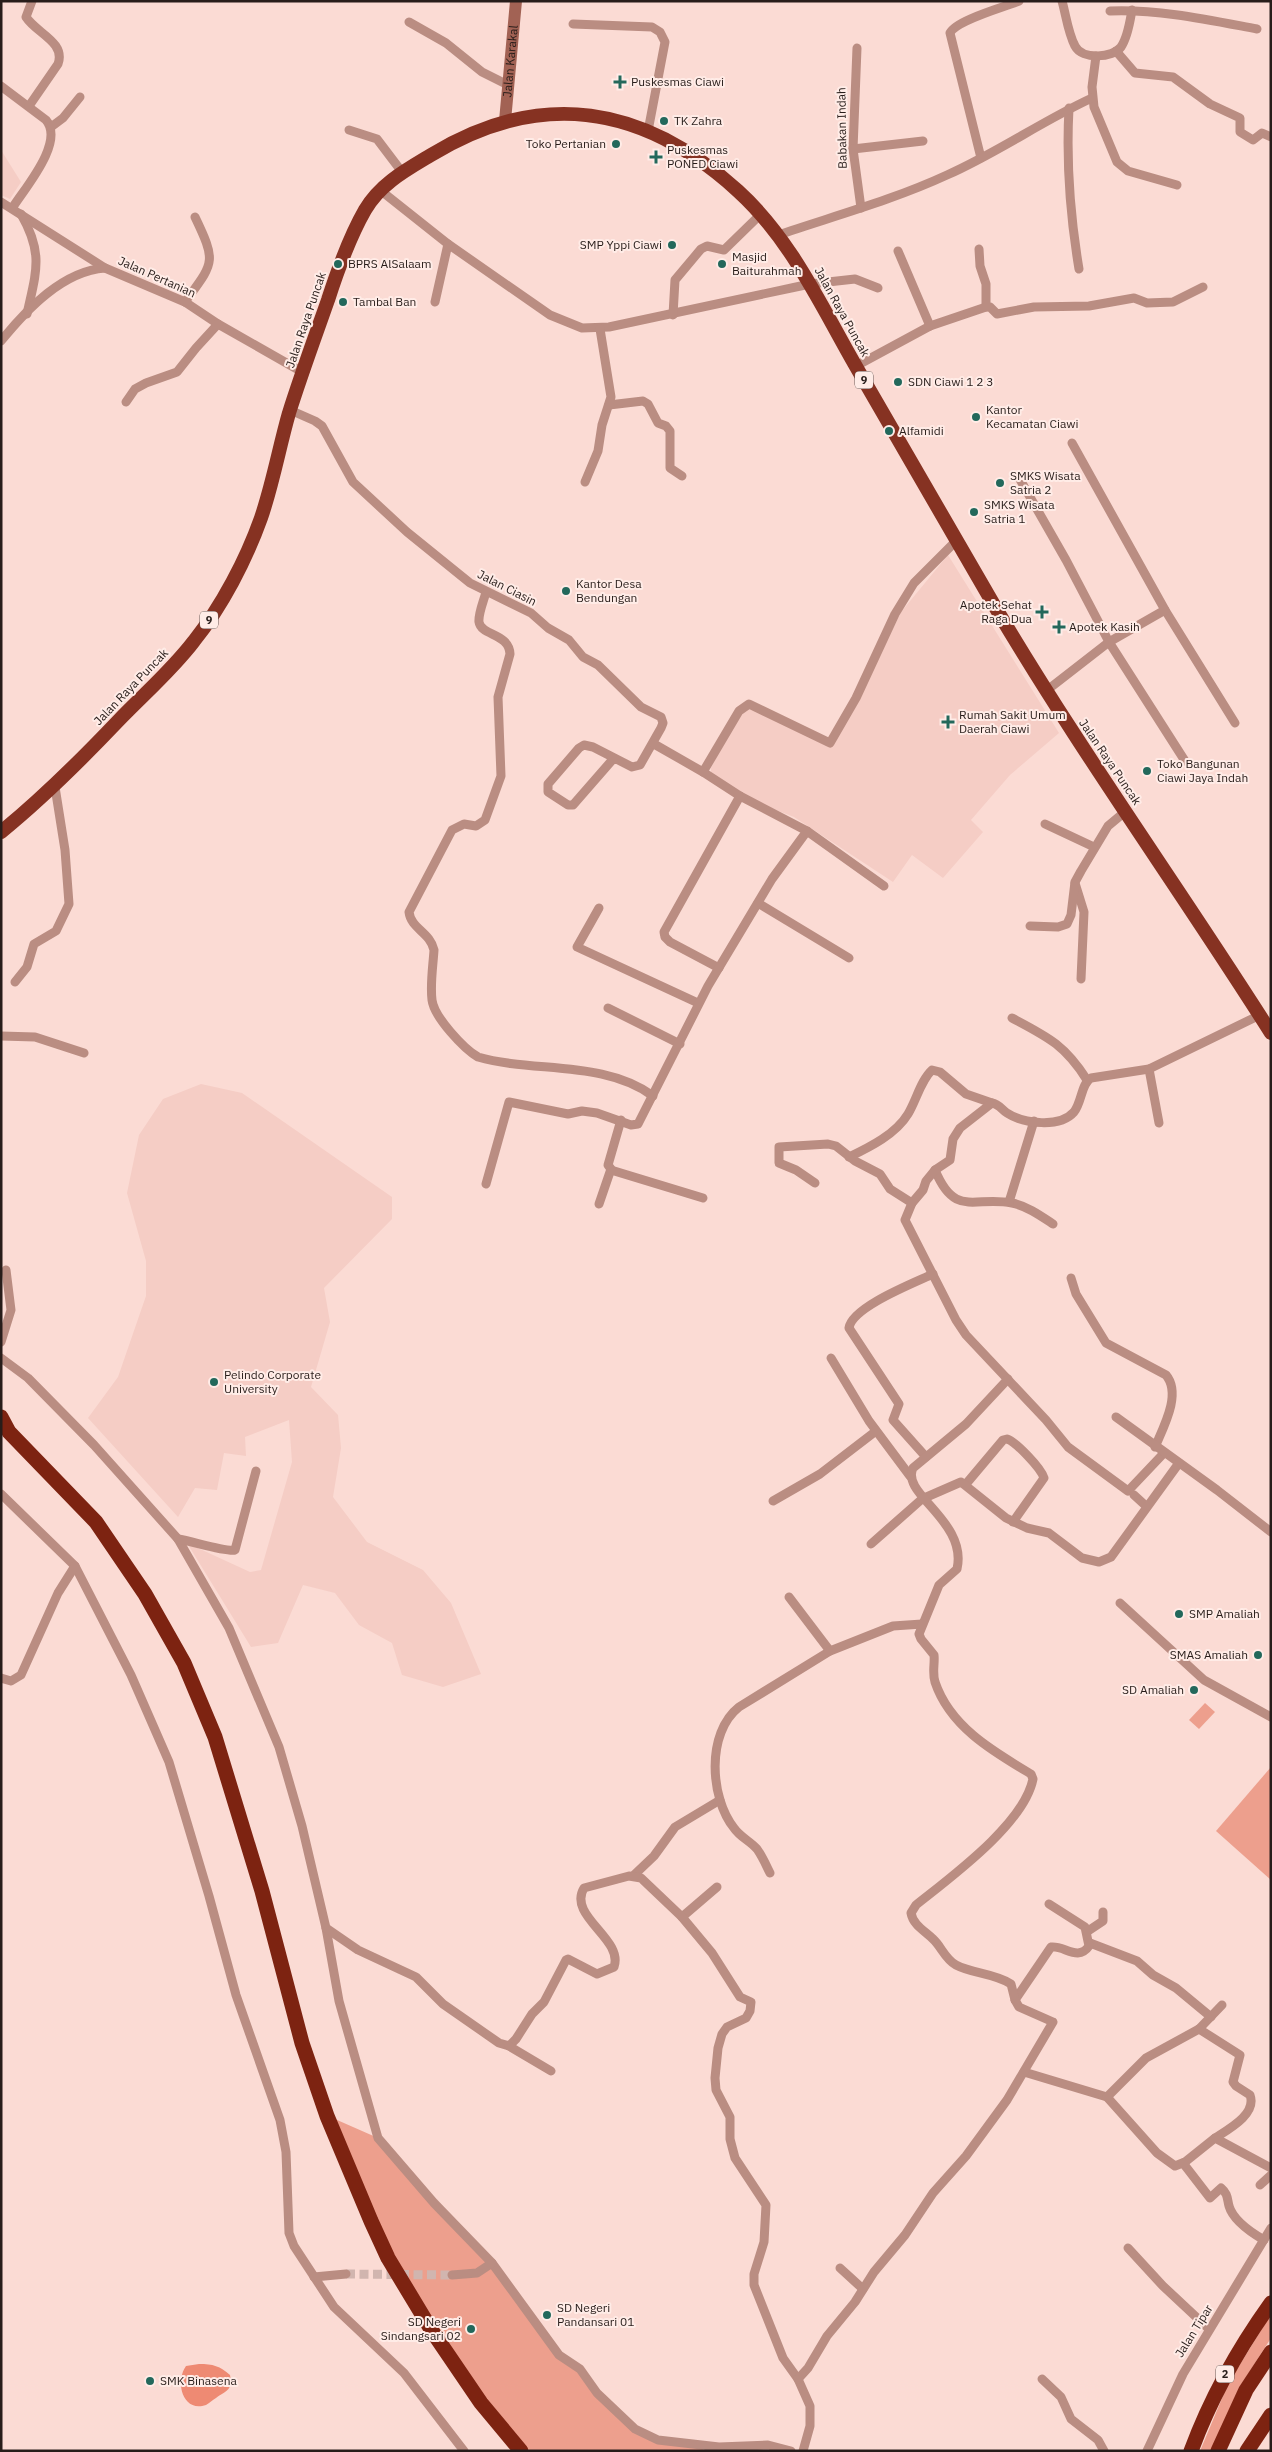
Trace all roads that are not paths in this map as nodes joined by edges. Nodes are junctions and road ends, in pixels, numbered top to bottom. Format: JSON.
{"nodes":[{"id":1,"x":32,"y":1,"type":"edge"},
{"id":2,"x":516,"y":1,"type":"edge"},
{"id":3,"x":1020,"y":1,"type":"edge"},
{"id":4,"x":1062,"y":1,"type":"edge"},
{"id":5,"x":1132,"y":10,"type":"junction"},
{"id":6,"x":1110,"y":11,"type":"dead end"},
{"id":7,"x":409,"y":22,"type":"dead end"},
{"id":8,"x":573,"y":24,"type":"dead end"},
{"id":9,"x":1257,"y":29,"type":"dead end"},
{"id":10,"x":857,"y":48,"type":"dead end"},
{"id":11,"x":1116,"y":52,"type":"junction"},
{"id":12,"x":1096,"y":56,"type":"junction"},
{"id":13,"x":508,"y":85,"type":"junction"},
{"id":14,"x":1,"y":86,"type":"edge"},
{"id":15,"x":80,"y":97,"type":"dead end"},
{"id":16,"x":1092,"y":98,"type":"junction"},
{"id":17,"x":29,"y":106,"type":"junction"},
{"id":18,"x":1070,"y":108,"type":"junction"},
{"id":19,"x":505,"y":121,"type":"junction"},
{"id":20,"x":51,"y":127,"type":"junction"},
{"id":21,"x":349,"y":130,"type":"dead end"},
{"id":22,"x":648,"y":132,"type":"junction"},
{"id":23,"x":1271,"y":137,"type":"edge"},
{"id":24,"x":923,"y":141,"type":"dead end"},
{"id":25,"x":854,"y":149,"type":"junction"},
{"id":26,"x":981,"y":158,"type":"junction"},
{"id":27,"x":402,"y":172,"type":"junction"},
{"id":28,"x":1177,"y":185,"type":"dead end"},
{"id":29,"x":380,"y":190,"type":"junction"},
{"id":30,"x":1,"y":202,"type":"edge"},
{"id":31,"x":861,"y":208,"type":"junction"},
{"id":32,"x":16,"y":209,"type":"junction"},
{"id":33,"x":761,"y":214,"type":"junction"},
{"id":34,"x":195,"y":217,"type":"dead end"},
{"id":35,"x":778,"y":235,"type":"junction"},
{"id":36,"x":448,"y":244,"type":"junction"},
{"id":37,"x":978,"y":249,"type":"dead end"},
{"id":38,"x":898,"y":251,"type":"dead end"},
{"id":39,"x":105,"y":268,"type":"junction"},
{"id":40,"x":1079,"y":269,"type":"dead end"},
{"id":41,"x":810,"y":284,"type":"junction"},
{"id":42,"x":1203,"y":287,"type":"dead end"},
{"id":43,"x":878,"y":288,"type":"dead end"},
{"id":44,"x":185,"y":302,"type":"junction"},
{"id":45,"x":435,"y":302,"type":"dead end"},
{"id":46,"x":986,"y":307,"type":"junction"},
{"id":47,"x":26,"y":314,"type":"junction"},
{"id":48,"x":673,"y":314,"type":"junction"},
{"id":49,"x":218,"y":324,"type":"junction"},
{"id":50,"x":930,"y":326,"type":"junction"},
{"id":51,"x":600,"y":329,"type":"junction"},
{"id":52,"x":1,"y":341,"type":"edge"},
{"id":53,"x":856,"y":366,"type":"junction"},
{"id":54,"x":304,"y":373,"type":"junction"},
{"id":55,"x":126,"y":402,"type":"dead end"},
{"id":56,"x":609,"y":405,"type":"junction"},
{"id":57,"x":290,"y":410,"type":"junction"},
{"id":58,"x":1072,"y":443,"type":"dead end"},
{"id":59,"x":682,"y":476,"type":"dead end"},
{"id":60,"x":1018,"y":476,"type":"dead end"},
{"id":61,"x":585,"y":482,"type":"dead end"},
{"id":62,"x":957,"y":540,"type":"junction"},
{"id":63,"x":486,"y":592,"type":"junction"},
{"id":64,"x":1165,"y":610,"type":"junction"},
{"id":65,"x":1109,"y":642,"type":"junction"},
{"id":66,"x":1046,"y":691,"type":"junction"},
{"id":67,"x":1235,"y":723,"type":"dead end"},
{"id":68,"x":654,"y":744,"type":"junction"},
{"id":69,"x":614,"y":758,"type":"junction"},
{"id":70,"x":1185,"y":761,"type":"dead end"},
{"id":71,"x":703,"y":772,"type":"junction"},
{"id":72,"x":55,"y":787,"type":"junction"},
{"id":73,"x":740,"y":796,"type":"junction"},
{"id":74,"x":1126,"y":811,"type":"junction"},
{"id":75,"x":1044,"y":824,"type":"dead end"},
{"id":76,"x":807,"y":831,"type":"junction"},
{"id":77,"x":1,"y":832,"type":"edge"},
{"id":78,"x":1094,"y":847,"type":"junction"},
{"id":79,"x":1075,"y":882,"type":"junction"},
{"id":80,"x":884,"y":886,"type":"dead end"},
{"id":81,"x":758,"y":903,"type":"junction"},
{"id":82,"x":598,"y":908,"type":"dead end"},
{"id":83,"x":1030,"y":926,"type":"dead end"},
{"id":84,"x":850,"y":958,"type":"dead end"},
{"id":85,"x":719,"y":968,"type":"junction"},
{"id":86,"x":1081,"y":978,"type":"dead end"},
{"id":87,"x":16,"y":982,"type":"dead end"},
{"id":88,"x":698,"y":1004,"type":"junction"},
{"id":89,"x":608,"y":1008,"type":"dead end"},
{"id":90,"x":1260,"y":1015,"type":"junction"},
{"id":91,"x":1012,"y":1018,"type":"dead end"},
{"id":92,"x":1271,"y":1033,"type":"edge"},
{"id":93,"x":1,"y":1036,"type":"edge"},
{"id":94,"x":680,"y":1044,"type":"junction"},
{"id":95,"x":84,"y":1053,"type":"dead end"},
{"id":96,"x":1148,"y":1068,"type":"junction"},
{"id":97,"x":1087,"y":1080,"type":"junction"},
{"id":98,"x":653,"y":1096,"type":"junction"},
{"id":99,"x":992,"y":1103,"type":"junction"},
{"id":100,"x":621,"y":1120,"type":"junction"},
{"id":101,"x":1034,"y":1121,"type":"junction"},
{"id":102,"x":1159,"y":1122,"type":"dead end"},
{"id":103,"x":849,"y":1157,"type":"junction"},
{"id":104,"x":611,"y":1170,"type":"junction"},
{"id":105,"x":934,"y":1170,"type":"junction"},
{"id":106,"x":815,"y":1183,"type":"dead end"},
{"id":107,"x":486,"y":1184,"type":"dead end"},
{"id":108,"x":703,"y":1198,"type":"dead end"},
{"id":109,"x":1009,"y":1202,"type":"junction"},
{"id":110,"x":912,"y":1203,"type":"junction"},
{"id":111,"x":599,"y":1204,"type":"dead end"},
{"id":112,"x":1054,"y":1224,"type":"dead end"},
{"id":113,"x":6,"y":1270,"type":"dead end"},
{"id":114,"x":933,"y":1274,"type":"junction"},
{"id":115,"x":1071,"y":1278,"type":"dead end"},
{"id":116,"x":1,"y":1342,"type":"edge"},
{"id":117,"x":1,"y":1358,"type":"edge"},
{"id":118,"x":831,"y":1358,"type":"dead end"},
{"id":119,"x":1008,"y":1378,"type":"junction"},
{"id":120,"x":1,"y":1417,"type":"edge"},
{"id":121,"x":1116,"y":1417,"type":"dead end"},
{"id":122,"x":5,"y":1431,"type":"edge"},
{"id":123,"x":876,"y":1431,"type":"junction"},
{"id":124,"x":1155,"y":1447,"type":"junction"},
{"id":125,"x":1164,"y":1452,"type":"junction"},
{"id":126,"x":926,"y":1457,"type":"junction"},
{"id":127,"x":1179,"y":1463,"type":"junction"},
{"id":128,"x":256,"y":1471,"type":"dead end"},
{"id":129,"x":910,"y":1476,"type":"junction"},
{"id":130,"x":966,"y":1484,"type":"junction"},
{"id":131,"x":1,"y":1494,"type":"edge"},
{"id":132,"x":1134,"y":1496,"type":"dead end"},
{"id":133,"x":922,"y":1499,"type":"junction"},
{"id":134,"x":773,"y":1501,"type":"dead end"},
{"id":135,"x":1146,"y":1506,"type":"junction"},
{"id":136,"x":1013,"y":1522,"type":"junction"},
{"id":137,"x":1269,"y":1528,"type":"edge"},
{"id":138,"x":178,"y":1539,"type":"junction"},
{"id":139,"x":871,"y":1544,"type":"dead end"},
{"id":140,"x":75,"y":1566,"type":"junction"},
{"id":141,"x":789,"y":1597,"type":"dead end"},
{"id":142,"x":1120,"y":1603,"type":"dead end"},
{"id":143,"x":922,"y":1624,"type":"junction"},
{"id":144,"x":830,"y":1650,"type":"junction"},
{"id":145,"x":1,"y":1678,"type":"edge"},
{"id":146,"x":1271,"y":1717,"type":"edge"},
{"id":147,"x":720,"y":1800,"type":"junction"},
{"id":148,"x":770,"y":1873,"type":"dead end"},
{"id":149,"x":633,"y":1876,"type":"junction"},
{"id":150,"x":717,"y":1886,"type":"dead end"},
{"id":151,"x":1049,"y":1904,"type":"dead end"},
{"id":152,"x":1103,"y":1912,"type":"dead end"},
{"id":153,"x":682,"y":1916,"type":"junction"},
{"id":154,"x":326,"y":1928,"type":"junction"},
{"id":155,"x":1088,"y":1931,"type":"junction"},
{"id":156,"x":1090,"y":1943,"type":"junction"},
{"id":157,"x":1015,"y":2000,"type":"junction"},
{"id":158,"x":1222,"y":2006,"type":"dead end"},
{"id":159,"x":1211,"y":2017,"type":"junction"},
{"id":160,"x":1199,"y":2030,"type":"junction"},
{"id":161,"x":509,"y":2046,"type":"junction"},
{"id":162,"x":552,"y":2071,"type":"dead end"},
{"id":163,"x":1024,"y":2072,"type":"junction"},
{"id":164,"x":1107,"y":2097,"type":"junction"},
{"id":165,"x":1216,"y":2138,"type":"junction"},
{"id":166,"x":1184,"y":2163,"type":"junction"},
{"id":167,"x":1271,"y":2168,"type":"edge"},
{"id":168,"x":1271,"y":2175,"type":"edge"},
{"id":169,"x":1260,"y":2185,"type":"dead end"},
{"id":170,"x":1271,"y":2228,"type":"edge"},
{"id":171,"x":1264,"y":2240,"type":"junction"},
{"id":172,"x":1128,"y":2248,"type":"dead end"},
{"id":173,"x":492,"y":2263,"type":"junction"},
{"id":174,"x":840,"y":2268,"type":"dead end"},
{"id":175,"x":346,"y":2274,"type":"tunnel mouth"},
{"id":176,"x":452,"y":2275,"type":"tunnel mouth"},
{"id":177,"x":314,"y":2277,"type":"junction"},
{"id":178,"x":863,"y":2289,"type":"junction"},
{"id":179,"x":1271,"y":2303,"type":"edge"},
{"id":180,"x":1209,"y":2329,"type":"junction"},
{"id":181,"x":1271,"y":2352,"type":"edge"},
{"id":182,"x":798,"y":2379,"type":"junction"},
{"id":183,"x":1042,"y":2379,"type":"dead end"},
{"id":184,"x":1271,"y":2414,"type":"edge"},
{"id":185,"x":702,"y":2448,"type":"edge"},
{"id":186,"x":464,"y":2451,"type":"edge"},
{"id":187,"x":521,"y":2451,"type":"edge"},
{"id":188,"x":791,"y":2451,"type":"edge"},
{"id":189,"x":803,"y":2451,"type":"edge"},
{"id":190,"x":1104,"y":2451,"type":"edge"},
{"id":191,"x":1147,"y":2451,"type":"edge"},
{"id":192,"x":1191,"y":2451,"type":"edge"},
{"id":193,"x":1218,"y":2451,"type":"edge"},
{"id":194,"x":1247,"y":2451,"type":"edge"}],
"edges":[{"from":1,"to":17,"type":"street"},
{"from":2,"to":13,"type":"main road","name":"Jalan Karakal"},
{"from":3,"to":26,"type":"street"},
{"from":4,"to":12,"type":"street"},
{"from":5,"to":6,"type":"street"},
{"from":5,"to":9,"type":"street"},
{"from":5,"to":11,"type":"street"},
{"from":7,"to":13,"type":"street"},
{"from":8,"to":22,"type":"street"},
{"from":10,"to":25,"type":"street","name":"Babakan Indah"},
{"from":11,"to":12,"type":"street"},
{"from":11,"to":23,"type":"street"},
{"from":12,"to":16,"type":"street"},
{"from":13,"to":19,"type":"main road","name":"Jalan Karakal"},
{"from":14,"to":17,"type":"street"},
{"from":15,"to":20,"type":"street"},
{"from":16,"to":18,"type":"street"},
{"from":16,"to":28,"type":"street"},
{"from":17,"to":20,"type":"street"},
{"from":18,"to":26,"type":"street"},
{"from":18,"to":40,"type":"street"},
{"from":19,"to":22,"type":"highway","name":"Jalan Raya Puncak","number":"9"},
{"from":19,"to":27,"type":"highway","name":"Jalan Raya Puncak","number":"9"},
{"from":20,"to":32,"type":"street"},
{"from":21,"to":27,"type":"street"},
{"from":22,"to":33,"type":"highway","name":"Jalan Raya Puncak","number":"9"},
{"from":24,"to":25,"type":"street"},
{"from":25,"to":31,"type":"street","name":"Babakan Indah"},
{"from":26,"to":31,"type":"street"},
{"from":27,"to":29,"type":"highway","name":"Jalan Raya Puncak","number":"9"},
{"from":29,"to":36,"type":"street"},
{"from":29,"to":54,"type":"highway","name":"Jalan Raya Puncak","number":"9"},
{"from":30,"to":32,"type":"street","name":"Jalan Pertanian"},
{"from":31,"to":35,"type":"street"},
{"from":32,"to":39,"type":"street","name":"Jalan Pertanian"},
{"from":32,"to":47,"type":"street"},
{"from":33,"to":35,"type":"highway","name":"Jalan Raya Puncak","number":"9"},
{"from":33,"to":48,"type":"street"},
{"from":34,"to":44,"type":"street"},
{"from":35,"to":41,"type":"highway","name":"Jalan Raya Puncak","number":"9"},
{"from":36,"to":45,"type":"street"},
{"from":36,"to":51,"type":"street"},
{"from":37,"to":46,"type":"street"},
{"from":38,"to":50,"type":"street"},
{"from":39,"to":44,"type":"street","name":"Jalan Pertanian"},
{"from":39,"to":47,"type":"street"},
{"from":41,"to":43,"type":"street"},
{"from":41,"to":48,"type":"street"},
{"from":41,"to":53,"type":"highway","name":"Jalan Raya Puncak","number":"9"},
{"from":42,"to":46,"type":"street"},
{"from":44,"to":49,"type":"street","name":"Jalan Pertanian"},
{"from":46,"to":50,"type":"street"},
{"from":47,"to":52,"type":"street"},
{"from":48,"to":51,"type":"street"},
{"from":49,"to":54,"type":"street","name":"Jalan Pertanian"},
{"from":49,"to":55,"type":"street"},
{"from":50,"to":53,"type":"street"},
{"from":51,"to":56,"type":"street"},
{"from":53,"to":62,"type":"highway","name":"Jalan Raya Puncak","number":"9"},
{"from":54,"to":57,"type":"highway","name":"Jalan Raya Puncak","number":"9"},
{"from":56,"to":59,"type":"street"},
{"from":56,"to":61,"type":"street"},
{"from":57,"to":63,"type":"street","name":"Jalan Ciasin"},
{"from":57,"to":72,"type":"highway","name":"Jalan Raya Puncak","number":"9"},
{"from":58,"to":64,"type":"street"},
{"from":60,"to":65,"type":"street"},
{"from":62,"to":66,"type":"highway","name":"Jalan Raya Puncak","number":"9"},
{"from":62,"to":71,"type":"street"},
{"from":63,"to":68,"type":"street","name":"Jalan Ciasin"},
{"from":63,"to":98,"type":"street"},
{"from":64,"to":65,"type":"street"},
{"from":64,"to":67,"type":"street"},
{"from":65,"to":66,"type":"street"},
{"from":65,"to":70,"type":"street"},
{"from":66,"to":74,"type":"highway","name":"Jalan Raya Puncak","number":"9"},
{"from":68,"to":69,"type":"street"},
{"from":68,"to":71,"type":"street"},
{"from":69,"to":69,"type":"street"},
{"from":71,"to":73,"type":"street"},
{"from":72,"to":77,"type":"highway","name":"Jalan Raya Puncak","number":"9"},
{"from":72,"to":87,"type":"street"},
{"from":73,"to":76,"type":"street"},
{"from":73,"to":85,"type":"street"},
{"from":74,"to":78,"type":"street"},
{"from":74,"to":90,"type":"highway","name":"Jalan Raya Puncak","number":"9"},
{"from":75,"to":78,"type":"street"},
{"from":76,"to":80,"type":"street"},
{"from":76,"to":81,"type":"street"},
{"from":78,"to":79,"type":"street"},
{"from":79,"to":83,"type":"street"},
{"from":79,"to":86,"type":"street"},
{"from":81,"to":84,"type":"street"},
{"from":81,"to":85,"type":"street"},
{"from":82,"to":88,"type":"street"},
{"from":85,"to":88,"type":"street"},
{"from":88,"to":94,"type":"street"},
{"from":89,"to":94,"type":"street"},
{"from":90,"to":92,"type":"highway","name":"Jalan Raya Puncak","number":"9"},
{"from":90,"to":96,"type":"street"},
{"from":91,"to":97,"type":"street"},
{"from":93,"to":95,"type":"street"},
{"from":94,"to":98,"type":"street"},
{"from":96,"to":97,"type":"street"},
{"from":96,"to":102,"type":"street"},
{"from":97,"to":101,"type":"street"},
{"from":98,"to":100,"type":"street"},
{"from":99,"to":101,"type":"street"},
{"from":99,"to":103,"type":"street"},
{"from":99,"to":105,"type":"street"},
{"from":100,"to":104,"type":"street"},
{"from":100,"to":107,"type":"street"},
{"from":101,"to":109,"type":"street"},
{"from":103,"to":106,"type":"street"},
{"from":103,"to":110,"type":"street"},
{"from":104,"to":108,"type":"street"},
{"from":104,"to":111,"type":"street"},
{"from":105,"to":109,"type":"street"},
{"from":105,"to":110,"type":"street"},
{"from":109,"to":112,"type":"street"},
{"from":110,"to":114,"type":"street"},
{"from":113,"to":116,"type":"street"},
{"from":114,"to":119,"type":"street"},
{"from":114,"to":126,"type":"street"},
{"from":115,"to":124,"type":"street"},
{"from":117,"to":138,"type":"street"},
{"from":118,"to":123,"type":"street"},
{"from":119,"to":125,"type":"street"},
{"from":119,"to":126,"type":"street"},
{"from":120,"to":122,"type":"highway"},
{"from":121,"to":124,"type":"street"},
{"from":122,"to":187,"type":"highway"},
{"from":123,"to":129,"type":"street"},
{"from":123,"to":134,"type":"street"},
{"from":124,"to":125,"type":"street"},
{"from":125,"to":127,"type":"street"},
{"from":126,"to":129,"type":"street"},
{"from":127,"to":135,"type":"street"},
{"from":127,"to":137,"type":"street"},
{"from":128,"to":138,"type":"street"},
{"from":129,"to":133,"type":"street"},
{"from":130,"to":133,"type":"street"},
{"from":130,"to":136,"type":"street"},
{"from":130,"to":136,"type":"street"},
{"from":131,"to":140,"type":"street"},
{"from":132,"to":135,"type":"street"},
{"from":133,"to":139,"type":"street"},
{"from":133,"to":143,"type":"street"},
{"from":135,"to":136,"type":"street"},
{"from":138,"to":154,"type":"street"},
{"from":140,"to":145,"type":"street"},
{"from":140,"to":177,"type":"street"},
{"from":141,"to":144,"type":"street"},
{"from":142,"to":146,"type":"street"},
{"from":143,"to":144,"type":"street"},
{"from":143,"to":157,"type":"street"},
{"from":144,"to":147,"type":"street"},
{"from":147,"to":148,"type":"street"},
{"from":147,"to":149,"type":"street"},
{"from":149,"to":153,"type":"street"},
{"from":149,"to":161,"type":"street"},
{"from":150,"to":153,"type":"street"},
{"from":151,"to":155,"type":"street"},
{"from":152,"to":155,"type":"street"},
{"from":153,"to":182,"type":"street"},
{"from":154,"to":161,"type":"street"},
{"from":154,"to":173,"type":"street"},
{"from":155,"to":156,"type":"street"},
{"from":156,"to":157,"type":"street"},
{"from":156,"to":159,"type":"street"},
{"from":157,"to":163,"type":"street"},
{"from":158,"to":159,"type":"street"},
{"from":159,"to":160,"type":"street"},
{"from":160,"to":164,"type":"street"},
{"from":160,"to":165,"type":"street"},
{"from":161,"to":162,"type":"street"},
{"from":163,"to":164,"type":"street"},
{"from":163,"to":178,"type":"street"},
{"from":164,"to":166,"type":"street"},
{"from":165,"to":166,"type":"street"},
{"from":165,"to":167,"type":"street"},
{"from":166,"to":171,"type":"street"},
{"from":168,"to":169,"type":"street"},
{"from":170,"to":171,"type":"street","name":"Jalan Tipar"},
{"from":171,"to":180,"type":"street","name":"Jalan Tipar"},
{"from":172,"to":180,"type":"street"},
{"from":173,"to":176,"type":"street"},
{"from":173,"to":185,"type":"street"},
{"from":174,"to":178,"type":"street"},
{"from":175,"to":177,"type":"street"},
{"from":177,"to":186,"type":"street"},
{"from":178,"to":182,"type":"street"},
{"from":179,"to":192,"type":"highway","number":"2"},
{"from":180,"to":191,"type":"street","name":"Jalan Tipar"},
{"from":181,"to":193,"type":"highway","number":"2"},
{"from":182,"to":189,"type":"street"},
{"from":183,"to":190,"type":"street"},
{"from":184,"to":194,"type":"highway"},
{"from":185,"to":188,"type":"street"}]}
